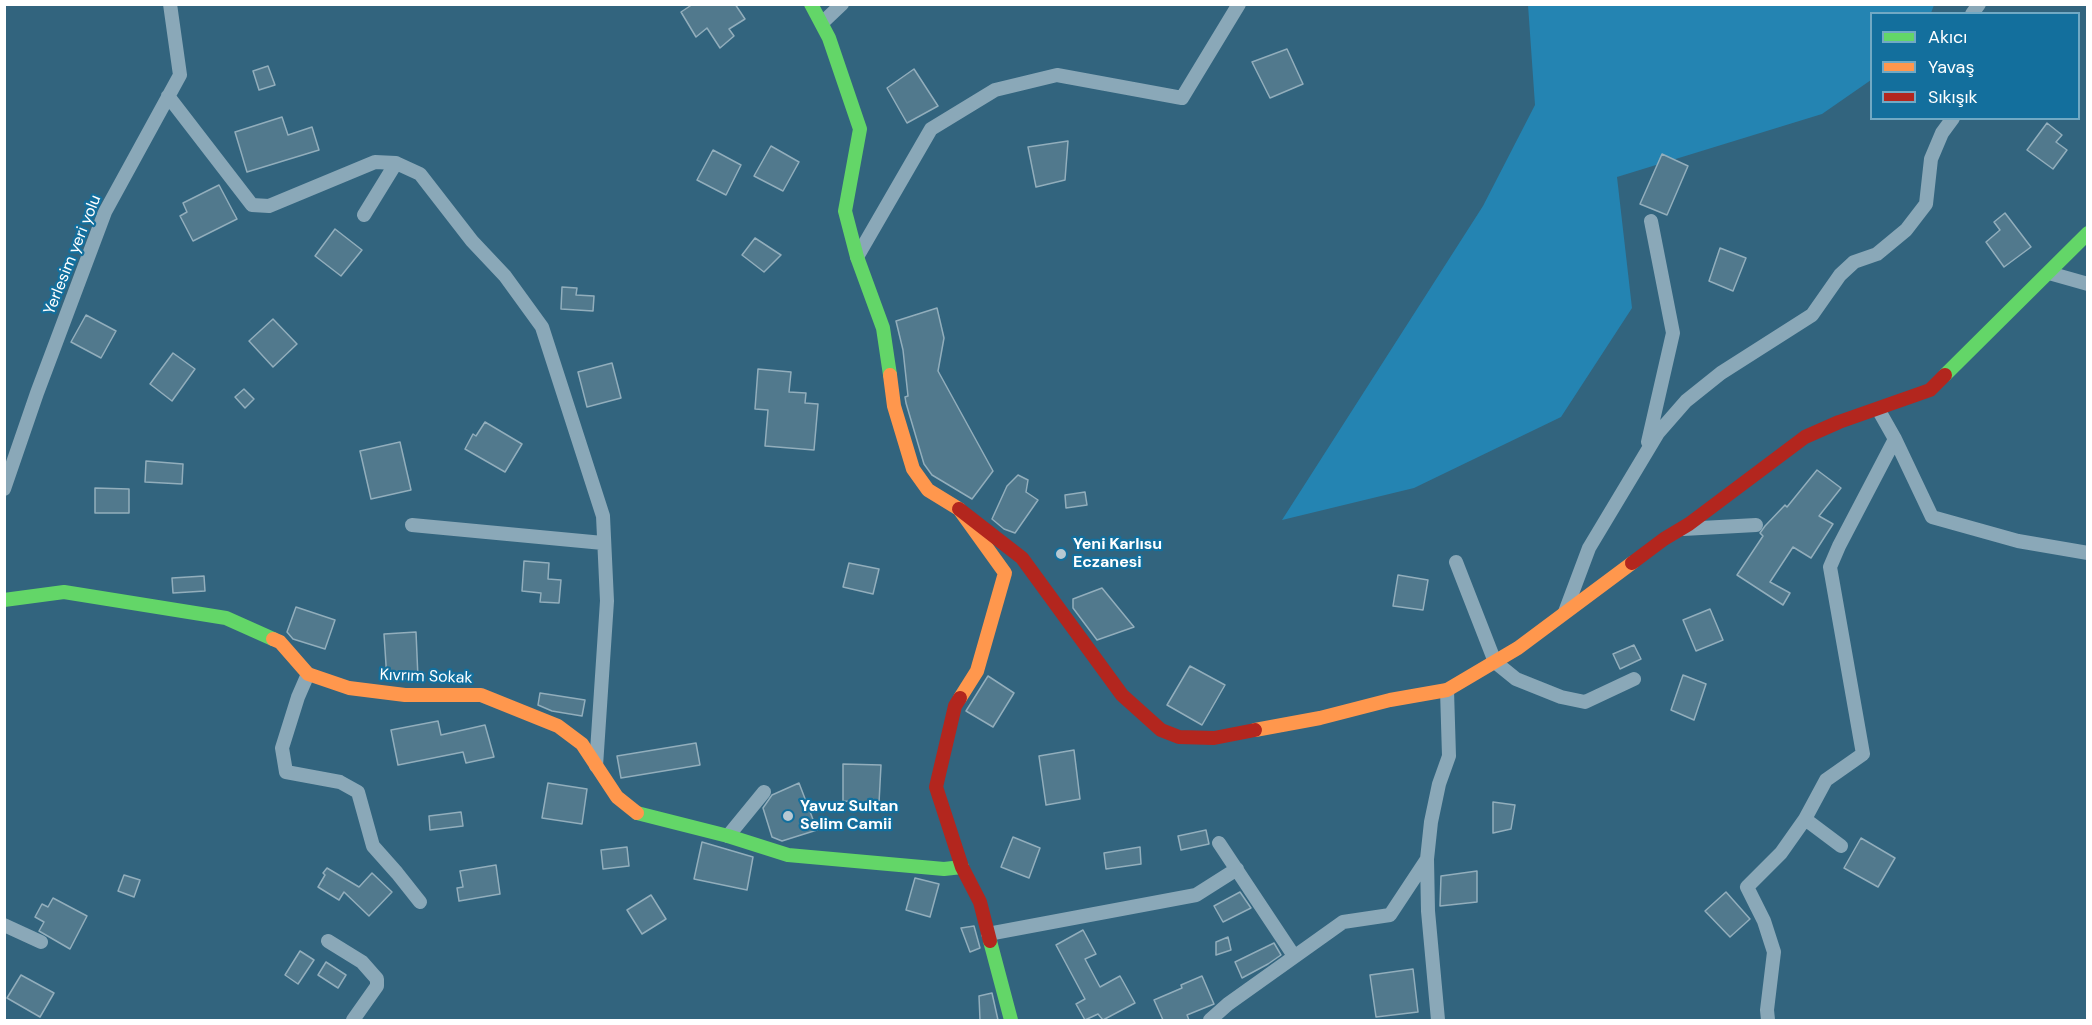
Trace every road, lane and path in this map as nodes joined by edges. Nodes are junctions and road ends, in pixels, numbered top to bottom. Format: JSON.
{"nodes":[{"id":1,"x":170,"y":4,"type":"edge"},
{"id":2,"x":811,"y":4,"type":"edge"},
{"id":3,"x":842,"y":4,"type":"edge"},
{"id":4,"x":1239,"y":4,"type":"edge"},
{"id":5,"x":822,"y":23,"type":"junction"},
{"id":6,"x":168,"y":96,"type":"junction"},
{"id":7,"x":1952,"y":120,"type":"edge"},
{"id":8,"x":396,"y":163,"type":"junction"},
{"id":9,"x":364,"y":215,"type":"dead end"},
{"id":10,"x":1651,"y":221,"type":"dead end"},
{"id":11,"x":2088,"y":233,"type":"edge"},
{"id":12,"x":857,"y":257,"type":"junction"},
{"id":13,"x":2049,"y":273,"type":"junction"},
{"id":14,"x":2088,"y":284,"type":"edge"},
{"id":15,"x":1878,"y":409,"type":"junction"},
{"id":16,"x":1895,"y":439,"type":"junction"},
{"id":17,"x":1644,"y":456,"type":"junction"},
{"id":18,"x":4,"y":489,"type":"edge"},
{"id":19,"x":959,"y":509,"type":"junction"},
{"id":20,"x":412,"y":525,"type":"dead end"},
{"id":21,"x":1756,"y":525,"type":"dead end"},
{"id":22,"x":1680,"y":529,"type":"junction"},
{"id":23,"x":603,"y":543,"type":"junction"},
{"id":24,"x":2088,"y":553,"type":"edge"},
{"id":25,"x":1456,"y":562,"type":"dead end"},
{"id":26,"x":4,"y":600,"type":"edge"},
{"id":27,"x":1564,"y":614,"type":"junction"},
{"id":28,"x":1495,"y":662,"type":"junction"},
{"id":29,"x":309,"y":674,"type":"junction"},
{"id":30,"x":1634,"y":679,"type":"dead end"},
{"id":31,"x":1447,"y":690,"type":"junction"},
{"id":32,"x":596,"y":766,"type":"junction"},
{"id":33,"x":764,"y":792,"type":"dead end"},
{"id":34,"x":1805,"y":819,"type":"junction"},
{"id":35,"x":728,"y":836,"type":"junction"},
{"id":36,"x":1219,"y":843,"type":"dead end"},
{"id":37,"x":1841,"y":846,"type":"dead end"},
{"id":38,"x":1427,"y":859,"type":"junction"},
{"id":39,"x":962,"y":867,"type":"junction"},
{"id":40,"x":1237,"y":869,"type":"junction"},
{"id":41,"x":420,"y":902,"type":"dead end"},
{"id":42,"x":4,"y":925,"type":"edge"},
{"id":43,"x":988,"y":934,"type":"junction"},
{"id":44,"x":328,"y":941,"type":"dead end"},
{"id":45,"x":41,"y":942,"type":"dead end"},
{"id":46,"x":1294,"y":956,"type":"junction"},
{"id":47,"x":353,"y":1020,"type":"edge"},
{"id":48,"x":1011,"y":1020,"type":"edge"},
{"id":49,"x":1210,"y":1020,"type":"edge"},
{"id":50,"x":1438,"y":1020,"type":"edge"},
{"id":51,"x":1768,"y":1020,"type":"edge"}],
"edges":[{"from":1,"to":6,"type":"street","name":"Yerlesim yeri yolu"},
{"from":2,"to":5,"type":"street"},
{"from":3,"to":5,"type":"street"},
{"from":4,"to":12,"type":"street"},
{"from":5,"to":12,"type":"street"},
{"from":6,"to":8,"type":"street"},
{"from":6,"to":18,"type":"street","name":"Yerlesim yeri yolu"},
{"from":7,"to":17,"type":"street"},
{"from":8,"to":9,"type":"street"},
{"from":8,"to":23,"type":"street"},
{"from":10,"to":17,"type":"street"},
{"from":11,"to":13,"type":"street"},
{"from":12,"to":19,"type":"street"},
{"from":13,"to":14,"type":"street"},
{"from":13,"to":15,"type":"street"},
{"from":15,"to":16,"type":"street"},
{"from":15,"to":22,"type":"street"},
{"from":16,"to":24,"type":"street"},
{"from":16,"to":34,"type":"street"},
{"from":17,"to":27,"type":"street"},
{"from":19,"to":31,"type":"street"},
{"from":19,"to":39,"type":"street"},
{"from":20,"to":23,"type":"street"},
{"from":21,"to":22,"type":"street"},
{"from":22,"to":27,"type":"street"},
{"from":23,"to":32,"type":"street"},
{"from":25,"to":28,"type":"street"},
{"from":26,"to":29,"type":"street","name":"Kıvrım Sokak"},
{"from":27,"to":28,"type":"street"},
{"from":28,"to":30,"type":"street"},
{"from":28,"to":31,"type":"street"},
{"from":29,"to":32,"type":"street","name":"Kıvrım Sokak"},
{"from":29,"to":41,"type":"street"},
{"from":31,"to":38,"type":"street"},
{"from":32,"to":35,"type":"street","name":"Kıvrım Sokak"},
{"from":33,"to":35,"type":"street"},
{"from":34,"to":37,"type":"street"},
{"from":34,"to":51,"type":"street"},
{"from":35,"to":39,"type":"street","name":"Kıvrım Sokak"},
{"from":36,"to":40,"type":"street"},
{"from":38,"to":46,"type":"street"},
{"from":38,"to":50,"type":"street"},
{"from":39,"to":43,"type":"street"},
{"from":40,"to":43,"type":"street"},
{"from":40,"to":46,"type":"street"},
{"from":42,"to":45,"type":"street"},
{"from":43,"to":48,"type":"street"},
{"from":44,"to":47,"type":"street"},
{"from":46,"to":49,"type":"street"}]}
